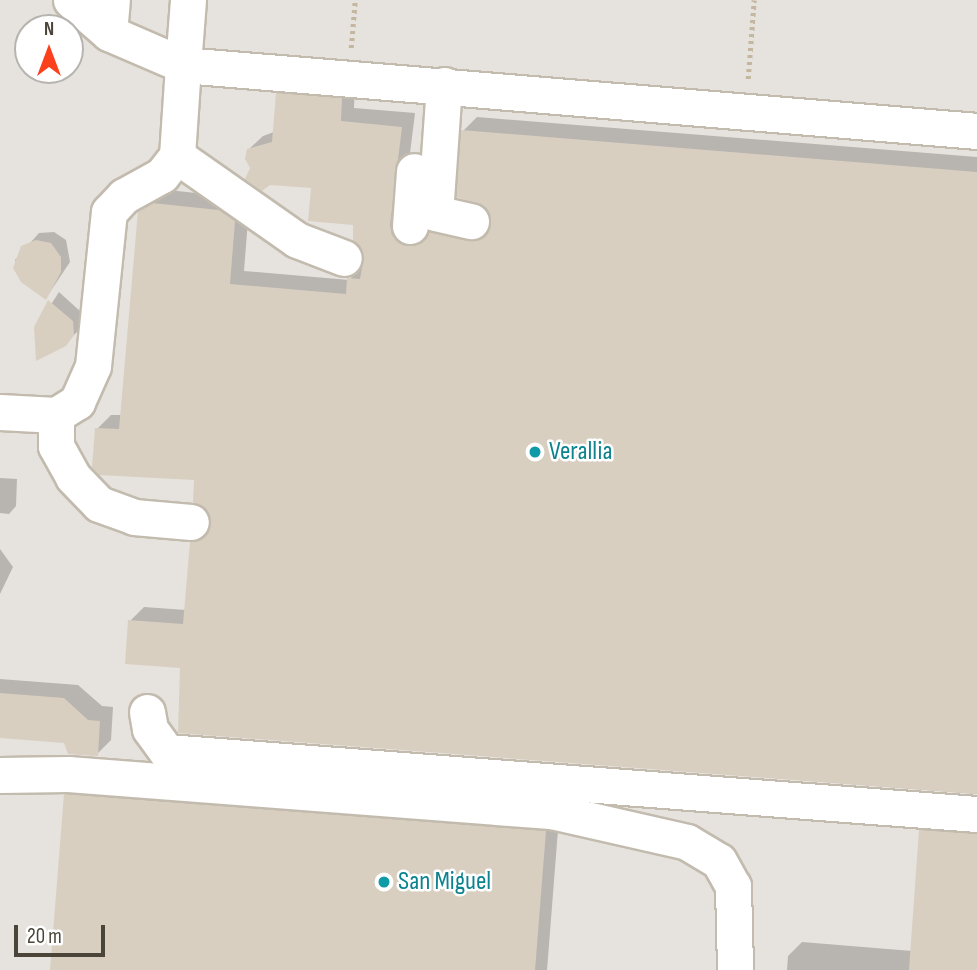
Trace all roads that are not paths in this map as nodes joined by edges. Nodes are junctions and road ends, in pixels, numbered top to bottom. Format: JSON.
{"nodes":[{"id":1,"x":71,"y":0,"type":"edge"},
{"id":2,"x":188,"y":0,"type":"edge"},
{"id":3,"x":110,"y":16,"type":"edge"},
{"id":4,"x":183,"y":65,"type":"junction"},
{"id":5,"x":433,"y":84,"type":"junction"},
{"id":6,"x":977,"y":131,"type":"edge"},
{"id":7,"x":177,"y":156,"type":"junction"},
{"id":8,"x":471,"y":221,"type":"dead end"},
{"id":9,"x":410,"y":226,"type":"dead end"},
{"id":10,"x":344,"y":258,"type":"dead end"},
{"id":11,"x":0,"y":412,"type":"edge"},
{"id":12,"x":56,"y":415,"type":"junction"},
{"id":13,"x":191,"y":522,"type":"dead end"},
{"id":14,"x":147,"y":712,"type":"dead end"},
{"id":15,"x":0,"y":775,"type":"edge"},
{"id":16,"x":977,"y":814,"type":"edge"},
{"id":17,"x":735,"y":970,"type":"edge"}],
"edges":[{"from":1,"to":3,"type":"lane"},
{"from":2,"to":4,"type":"lane"},
{"from":3,"to":4,"type":"lane"},
{"from":4,"to":5,"type":"lane"},
{"from":4,"to":7,"type":"lane"},
{"from":5,"to":6,"type":"lane"},
{"from":5,"to":8,"type":"lane"},
{"from":5,"to":9,"type":"lane"},
{"from":7,"to":10,"type":"lane"},
{"from":7,"to":12,"type":"lane"},
{"from":11,"to":12,"type":"lane"},
{"from":12,"to":13,"type":"lane"},
{"from":14,"to":16,"type":"lane"},
{"from":15,"to":17,"type":"lane"}]}
